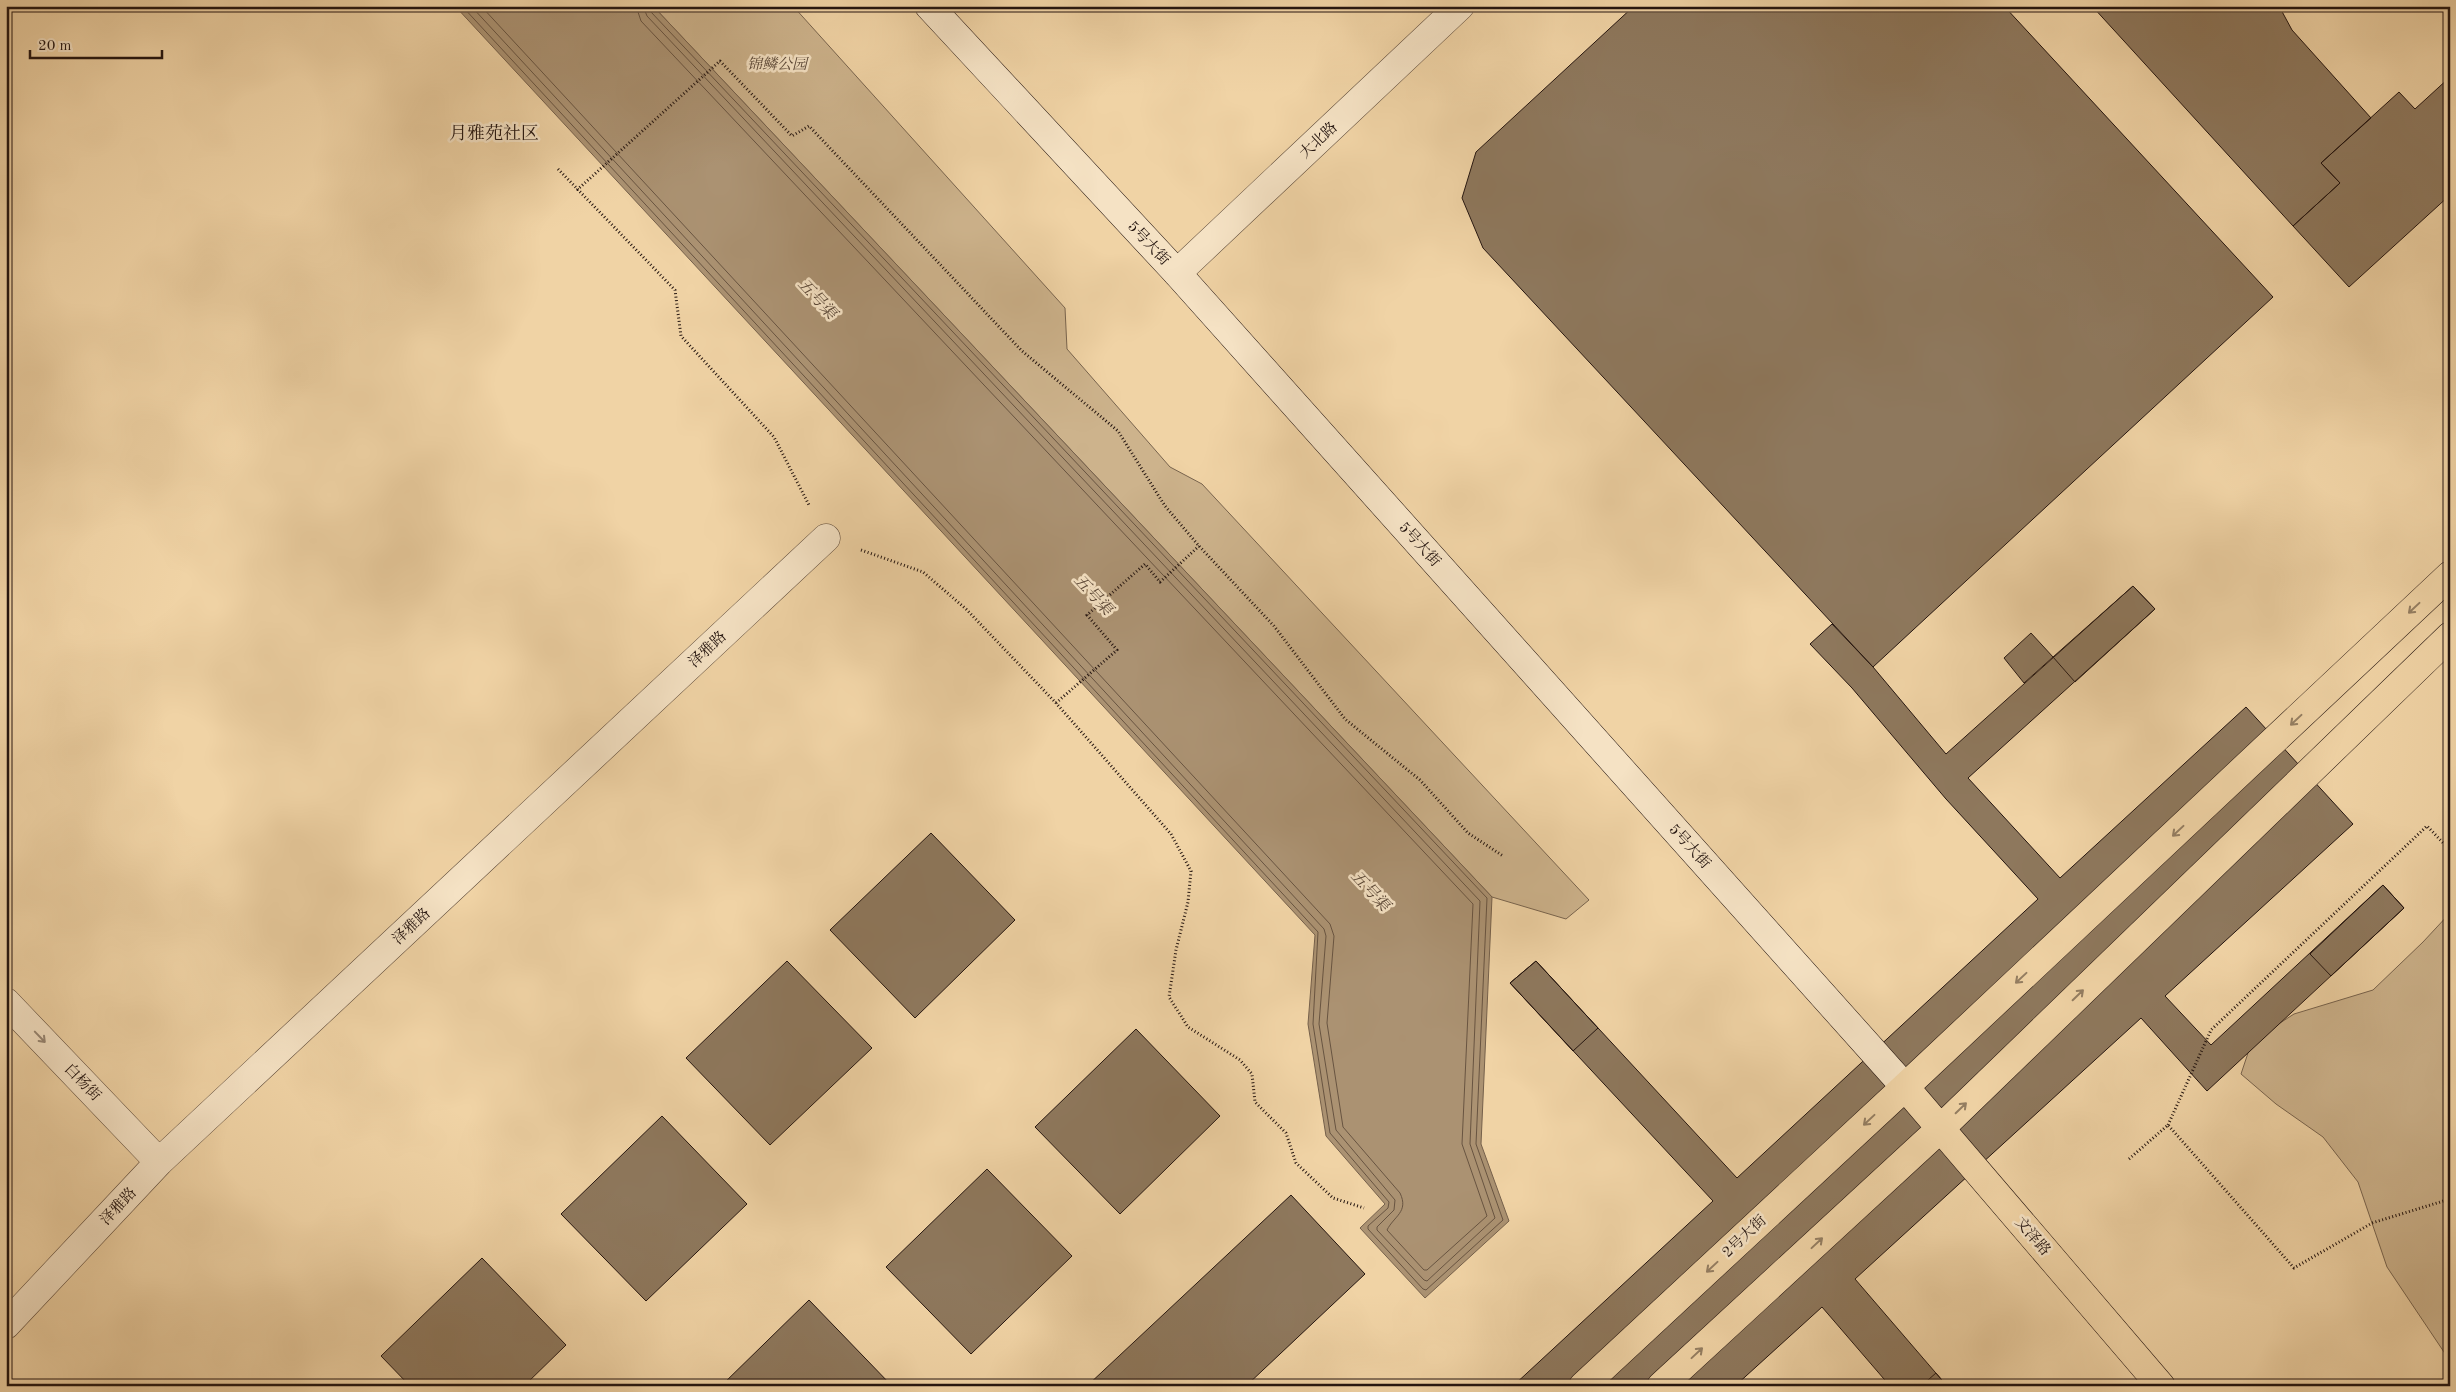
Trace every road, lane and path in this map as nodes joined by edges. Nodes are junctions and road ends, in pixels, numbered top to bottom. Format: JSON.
{"nodes":[{"id":1,"x":929,"y":6,"type":"edge"},
{"id":2,"x":1460,"y":6,"type":"edge"},
{"id":3,"x":558,"y":168,"type":"dead end"},
{"id":4,"x":577,"y":190,"type":"junction"},
{"id":5,"x":1177,"y":274,"type":"junction"},
{"id":6,"x":826,"y":538,"type":"junction"},
{"id":7,"x":1199,"y":546,"type":"junction"},
{"id":8,"x":2450,"y":575,"type":"edge"},
{"id":9,"x":2450,"y":636,"type":"edge"},
{"id":10,"x":1056,"y":703,"type":"junction"},
{"id":11,"x":2450,"y":850,"type":"edge"},
{"id":12,"x":1503,"y":856,"type":"dead end"},
{"id":13,"x":6,"y":1002,"type":"edge"},
{"id":14,"x":1905,"y":1087,"type":"junction"},
{"id":15,"x":2168,"y":1124,"type":"junction"},
{"id":16,"x":1940,"y":1129,"type":"junction"},
{"id":17,"x":2129,"y":1159,"type":"dead end"},
{"id":18,"x":159,"y":1162,"type":"junction"},
{"id":19,"x":2450,"y":1199,"type":"edge"},
{"id":20,"x":1364,"y":1208,"type":"dead end"},
{"id":21,"x":6,"y":1325,"type":"edge"},
{"id":22,"x":1584,"y":1386,"type":"edge"},
{"id":23,"x":1661,"y":1386,"type":"edge"},
{"id":24,"x":2161,"y":1386,"type":"edge"}],
"edges":[{"from":1,"to":5,"type":"street","name":"5号大街"},
{"from":2,"to":5,"type":"street","name":"大北路"},
{"from":3,"to":4,"type":"path"},
{"from":4,"to":6,"type":"path"},
{"from":4,"to":7,"type":"path"},
{"from":5,"to":14,"type":"street","name":"5号大街"},
{"from":6,"to":10,"type":"path"},
{"from":6,"to":18,"type":"street","name":"泽雅路"},
{"from":7,"to":10,"type":"path"},
{"from":7,"to":12,"type":"path"},
{"from":8,"to":14,"type":"main road","name":"2号大街","one_way":true},
{"from":16,"to":9,"type":"main road","one_way":true},
{"from":10,"to":20,"type":"path"},
{"from":11,"to":15,"type":"path"},
{"from":13,"to":18,"type":"street","name":"白杨街","one_way":true},
{"from":14,"to":16,"type":"main road","name":"文泽路"},
{"from":14,"to":22,"type":"main road","name":"2号大街","one_way":true},
{"from":15,"to":17,"type":"path"},
{"from":15,"to":19,"type":"path"},
{"from":23,"to":16,"type":"main road","one_way":true},
{"from":16,"to":24,"type":"main road","name":"文泽路"},
{"from":18,"to":21,"type":"street","name":"泽雅路"}]}
